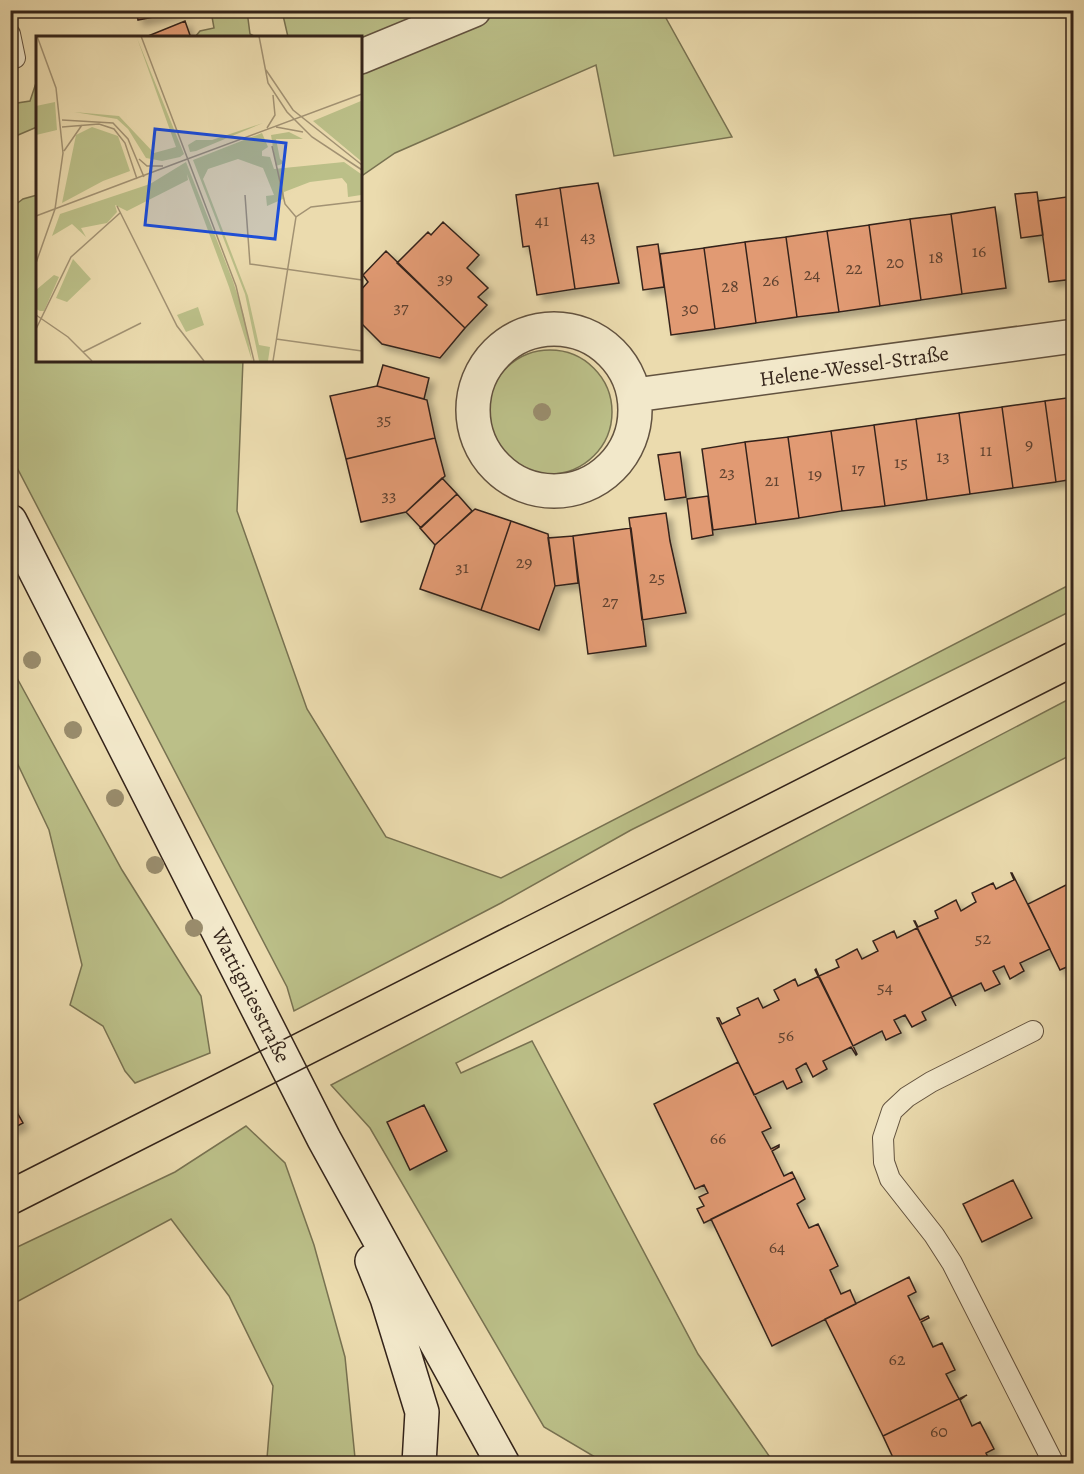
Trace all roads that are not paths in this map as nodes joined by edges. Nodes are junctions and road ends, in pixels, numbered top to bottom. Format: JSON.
{"nodes":[{"id":1,"x":474,"y":10,"type":"edge"},
{"id":2,"x":10,"y":34,"type":"edge"},
{"id":3,"x":362,"y":56,"type":"edge"},
{"id":4,"x":15,"y":58,"type":"dead end"},
{"id":5,"x":1074,"y":336,"type":"edge"},
{"id":6,"x":635,"y":395,"type":"junction"},
{"id":7,"x":10,"y":521,"type":"edge"},
{"id":8,"x":1033,"y":1031,"type":"dead end"},
{"id":9,"x":324,"y":1139,"type":"junction"},
{"id":10,"x":419,"y":1464,"type":"edge"},
{"id":11,"x":503,"y":1464,"type":"edge"},
{"id":12,"x":1054,"y":1464,"type":"edge"}],
"edges":[{"from":1,"to":3,"type":"street"},
{"from":2,"to":4,"type":"lane"},
{"from":5,"to":6,"type":"street","name":"Helene-Wessel-Straße"},
{"from":6,"to":6,"type":"street"},
{"from":7,"to":9,"type":"street","name":"Wattigniesstraße"},
{"from":8,"to":12,"type":"lane"},
{"from":9,"to":10,"type":"street"},
{"from":9,"to":11,"type":"street","name":"Wattigniesstraße"}]}
